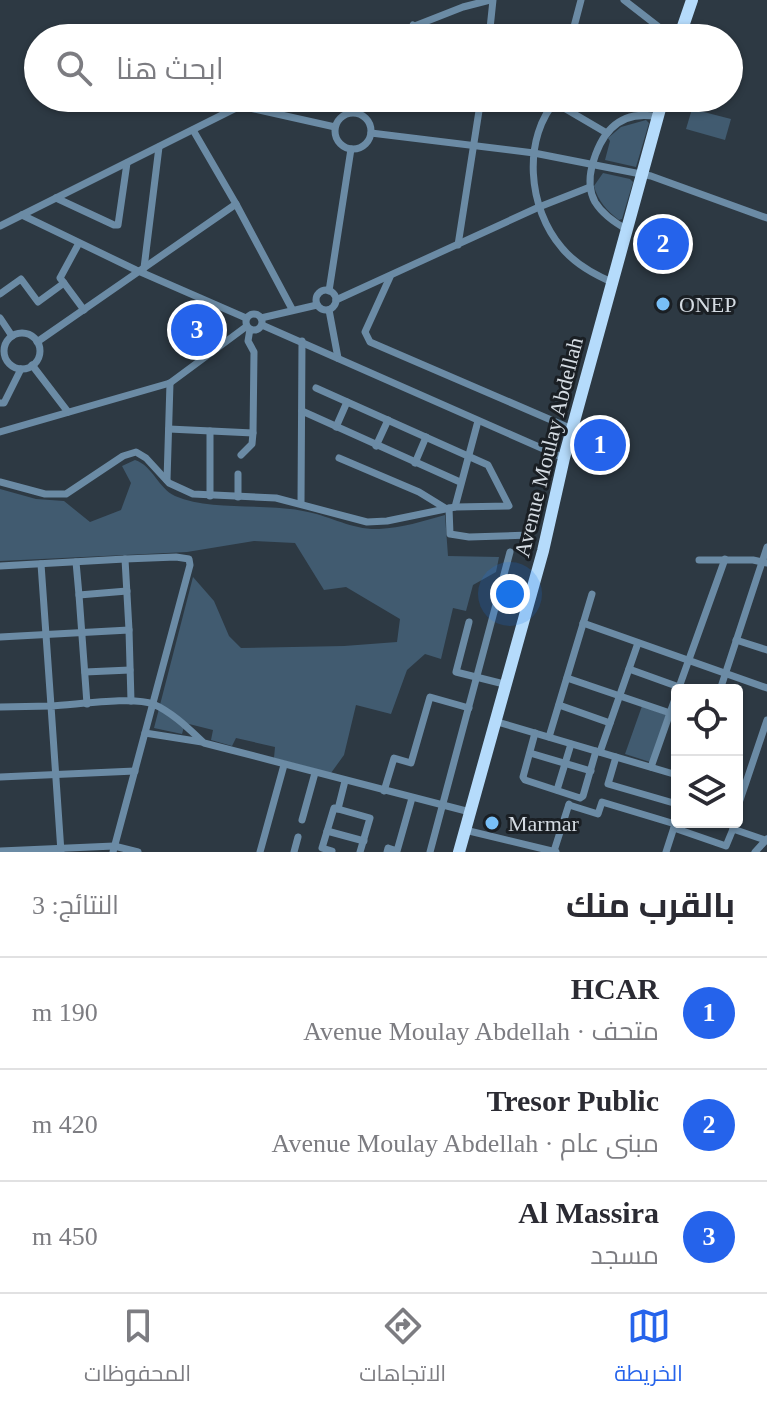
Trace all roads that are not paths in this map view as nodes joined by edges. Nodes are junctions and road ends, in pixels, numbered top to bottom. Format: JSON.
{"nodes":[{"id":1,"x":492,"y":0,"type":"edge"},
{"id":2,"x":581,"y":0,"type":"edge"},
{"id":3,"x":624,"y":0,"type":"edge"},
{"id":4,"x":692,"y":0,"type":"edge"},
{"id":5,"x":416,"y":24,"type":"edge"},
{"id":6,"x":490,"y":24,"type":"edge"},
{"id":7,"x":575,"y":24,"type":"edge"},
{"id":8,"x":657,"y":24,"type":"edge"},
{"id":9,"x":682,"y":24,"type":"edge"},
{"id":10,"x":229,"y":112,"type":"edge"},
{"id":11,"x":268,"y":112,"type":"edge"},
{"id":12,"x":355,"y":112,"type":"joint"},
{"id":13,"x":479,"y":112,"type":"edge"},
{"id":14,"x":548,"y":112,"type":"edge"},
{"id":15,"x":573,"y":112,"type":"edge"},
{"id":16,"x":659,"y":112,"type":"edge"},
{"id":17,"x":658,"y":117,"type":"junction"},
{"id":18,"x":335,"y":127,"type":"junction"},
{"id":19,"x":193,"y":130,"type":"junction"},
{"id":20,"x":605,"y":132,"type":"junction"},
{"id":21,"x":371,"y":133,"type":"junction"},
{"id":22,"x":475,"y":146,"type":"junction"},
{"id":23,"x":159,"y":147,"type":"junction"},
{"id":24,"x":351,"y":149,"type":"junction"},
{"id":25,"x":534,"y":153,"type":"junction"},
{"id":26,"x":127,"y":163,"type":"junction"},
{"id":27,"x":593,"y":165,"type":"junction"},
{"id":28,"x":642,"y":175,"type":"junction"},
{"id":29,"x":590,"y":187,"type":"junction"},
{"id":30,"x":56,"y":198,"type":"junction"},
{"id":31,"x":236,"y":204,"type":"junction"},
{"id":32,"x":539,"y":207,"type":"junction"},
{"id":33,"x":22,"y":215,"type":"junction"},
{"id":34,"x":767,"y":218,"type":"edge"},
{"id":35,"x":0,"y":226,"type":"edge"},
{"id":36,"x":628,"y":230,"type":"junction"},
{"id":37,"x":79,"y":243,"type":"junction"},
{"id":38,"x":458,"y":245,"type":"junction"},
{"id":39,"x":141,"y":270,"type":"junction"},
{"id":40,"x":390,"y":277,"type":"junction"},
{"id":41,"x":64,"y":283,"type":"junction"},
{"id":42,"x":614,"y":283,"type":"junction"},
{"id":43,"x":329,"y":291,"type":"junction"},
{"id":44,"x":0,"y":294,"type":"edge"},
{"id":45,"x":336,"y":300,"type":"junction"},
{"id":46,"x":317,"y":305,"type":"junction"},
{"id":47,"x":292,"y":309,"type":"junction"},
{"id":48,"x":84,"y":310,"type":"junction"},
{"id":49,"x":329,"y":310,"type":"junction"},
{"id":50,"x":232,"y":312,"type":"junction"},
{"id":51,"x":0,"y":318,"type":"edge"},
{"id":52,"x":262,"y":322,"type":"junction"},
{"id":53,"x":248,"y":324,"type":"junction"},
{"id":54,"x":234,"y":335,"type":"junction"},
{"id":55,"x":12,"y":336,"type":"junction"},
{"id":56,"x":248,"y":341,"type":"junction"},
{"id":57,"x":302,"y":341,"type":"junction"},
{"id":58,"x":37,"y":342,"type":"junction"},
{"id":59,"x":338,"y":358,"type":"junction"},
{"id":60,"x":4,"y":364,"type":"edge"},
{"id":61,"x":32,"y":365,"type":"junction"},
{"id":62,"x":21,"y":369,"type":"junction"},
{"id":63,"x":170,"y":383,"type":"junction"},
{"id":64,"x":316,"y":388,"type":"dead end"},
{"id":65,"x":347,"y":402,"type":"junction"},
{"id":66,"x":0,"y":403,"type":"edge"},
{"id":67,"x":302,"y":411,"type":"junction"},
{"id":68,"x":68,"y":412,"type":"junction"},
{"id":69,"x":388,"y":420,"type":"junction"},
{"id":70,"x":478,"y":421,"type":"junction"},
{"id":71,"x":336,"y":427,"type":"junction"},
{"id":72,"x":169,"y":429,"type":"junction"},
{"id":73,"x":572,"y":429,"type":"junction"},
{"id":74,"x":210,"y":431,"type":"junction"},
{"id":75,"x":0,"y":432,"type":"edge"},
{"id":76,"x":253,"y":433,"type":"junction"},
{"id":77,"x":426,"y":437,"type":"junction"},
{"id":78,"x":376,"y":446,"type":"junction"},
{"id":79,"x":241,"y":455,"type":"dead end"},
{"id":80,"x":467,"y":456,"type":"junction"},
{"id":81,"x":339,"y":458,"type":"dead end"},
{"id":82,"x":564,"y":458,"type":"junction"},
{"id":83,"x":415,"y":463,"type":"junction"},
{"id":84,"x":238,"y":474,"type":"dead end"},
{"id":85,"x":167,"y":480,"type":"junction"},
{"id":86,"x":0,"y":482,"type":"edge"},
{"id":87,"x":460,"y":482,"type":"junction"},
{"id":88,"x":210,"y":496,"type":"junction"},
{"id":89,"x":238,"y":497,"type":"junction"},
{"id":90,"x":301,"y":503,"type":"junction"},
{"id":91,"x":450,"y":508,"type":"junction"},
{"id":92,"x":529,"y":535,"type":"dead end"},
{"id":93,"x":767,"y":547,"type":"edge"},
{"id":94,"x":510,"y":552,"type":"dead end"},
{"id":95,"x":125,"y":559,"type":"junction"},
{"id":96,"x":725,"y":559,"type":"junction"},
{"id":97,"x":699,"y":560,"type":"dead end"},
{"id":98,"x":76,"y":562,"type":"junction"},
{"id":99,"x":765,"y":563,"type":"edge"},
{"id":100,"x":41,"y":564,"type":"junction"},
{"id":101,"x":0,"y":566,"type":"edge"},
{"id":102,"x":127,"y":591,"type":"junction"},
{"id":103,"x":592,"y":594,"type":"dead end"},
{"id":104,"x":79,"y":595,"type":"junction"},
{"id":105,"x":469,"y":622,"type":"dead end"},
{"id":106,"x":583,"y":623,"type":"junction"},
{"id":107,"x":129,"y":630,"type":"junction"},
{"id":108,"x":82,"y":632,"type":"junction"},
{"id":109,"x":46,"y":635,"type":"junction"},
{"id":110,"x":0,"y":637,"type":"edge"},
{"id":111,"x":736,"y":640,"type":"junction"},
{"id":112,"x":638,"y":643,"type":"junction"},
{"id":113,"x":767,"y":650,"type":"edge"},
{"id":114,"x":689,"y":661,"type":"junction"},
{"id":115,"x":629,"y":669,"type":"junction"},
{"id":116,"x":130,"y":670,"type":"junction"},
{"id":117,"x":85,"y":672,"type":"junction"},
{"id":118,"x":725,"y":674,"type":"junction"},
{"id":119,"x":477,"y":677,"type":"junction"},
{"id":120,"x":567,"y":678,"type":"junction"},
{"id":121,"x":504,"y":684,"type":"junction"},
{"id":122,"x":680,"y":684,"type":"edge"},
{"id":123,"x":722,"y":684,"type":"edge"},
{"id":124,"x":671,"y":687,"type":"edge"},
{"id":125,"x":767,"y":688,"type":"edge"},
{"id":126,"x":619,"y":695,"type":"junction"},
{"id":127,"x":131,"y":701,"type":"junction"},
{"id":128,"x":87,"y":704,"type":"junction"},
{"id":129,"x":152,"y":704,"type":"junction"},
{"id":130,"x":559,"y":705,"type":"junction"},
{"id":131,"x":51,"y":706,"type":"junction"},
{"id":132,"x":0,"y":707,"type":"edge"},
{"id":133,"x":469,"y":708,"type":"junction"},
{"id":134,"x":671,"y":710,"type":"edge"},
{"id":135,"x":670,"y":713,"type":"junction"},
{"id":136,"x":767,"y":720,"type":"edge"},
{"id":137,"x":494,"y":721,"type":"junction"},
{"id":138,"x":610,"y":723,"type":"junction"},
{"id":139,"x":145,"y":733,"type":"junction"},
{"id":140,"x":535,"y":733,"type":"junction"},
{"id":141,"x":549,"y":737,"type":"junction"},
{"id":142,"x":204,"y":743,"type":"junction"},
{"id":143,"x":571,"y":744,"type":"junction"},
{"id":144,"x":598,"y":752,"type":"junction"},
{"id":145,"x":530,"y":753,"type":"junction"},
{"id":146,"x":616,"y":757,"type":"junction"},
{"id":147,"x":566,"y":764,"type":"junction"},
{"id":148,"x":284,"y":765,"type":"junction"},
{"id":149,"x":651,"y":767,"type":"junction"},
{"id":150,"x":135,"y":771,"type":"junction"},
{"id":151,"x":591,"y":771,"type":"junction"},
{"id":152,"x":315,"y":773,"type":"junction"},
{"id":153,"x":671,"y":773,"type":"edge"},
{"id":154,"x":56,"y":775,"type":"junction"},
{"id":155,"x":0,"y":777,"type":"edge"},
{"id":156,"x":345,"y":781,"type":"junction"},
{"id":157,"x":557,"y":790,"type":"junction"},
{"id":158,"x":384,"y":791,"type":"junction"},
{"id":159,"x":743,"y":791,"type":"edge"},
{"id":160,"x":572,"y":795,"type":"junction"},
{"id":161,"x":412,"y":798,"type":"junction"},
{"id":162,"x":671,"y":802,"type":"edge"},
{"id":163,"x":443,"y":805,"type":"junction"},
{"id":164,"x":569,"y":805,"type":"junction"},
{"id":165,"x":338,"y":809,"type":"junction"},
{"id":166,"x":470,"y":812,"type":"junction"},
{"id":167,"x":302,"y":820,"type":"dead end"},
{"id":168,"x":671,"y":822,"type":"edge"},
{"id":169,"x":673,"y":828,"type":"edge"},
{"id":170,"x":686,"y":828,"type":"edge"},
{"id":171,"x":732,"y":828,"type":"edge"},
{"id":172,"x":740,"y":828,"type":"edge"},
{"id":173,"x":465,"y":829,"type":"junction"},
{"id":174,"x":327,"y":831,"type":"junction"},
{"id":175,"x":338,"y":834,"type":"junction"},
{"id":176,"x":298,"y":837,"type":"dead end"},
{"id":177,"x":766,"y":840,"type":"edge"},
{"id":178,"x":364,"y":841,"type":"junction"},
{"id":179,"x":522,"y":842,"type":"junction"},
{"id":180,"x":113,"y":849,"type":"edge"},
{"id":181,"x":61,"y":850,"type":"edge"},
{"id":182,"x":0,"y":851,"type":"edge"},
{"id":183,"x":138,"y":852,"type":"edge"},
{"id":184,"x":260,"y":852,"type":"edge"},
{"id":185,"x":294,"y":852,"type":"edge"},
{"id":186,"x":332,"y":852,"type":"edge"},
{"id":187,"x":360,"y":852,"type":"edge"},
{"id":188,"x":387,"y":852,"type":"edge"},
{"id":189,"x":430,"y":852,"type":"edge"},
{"id":190,"x":459,"y":852,"type":"edge"},
{"id":191,"x":519,"y":852,"type":"edge"},
{"id":192,"x":555,"y":852,"type":"edge"},
{"id":193,"x":666,"y":852,"type":"edge"},
{"id":194,"x":755,"y":852,"type":"edge"}],
"edges":[{"from":1,"to":5,"type":"street"},
{"from":1,"to":6,"type":"street"},
{"from":2,"to":7,"type":"street"},
{"from":3,"to":8,"type":"street"},
{"from":4,"to":9,"type":"main road"},
{"from":10,"to":19,"type":"street"},
{"from":11,"to":18,"type":"street"},
{"from":12,"to":18,"type":"street"},
{"from":12,"to":21,"type":"street"},
{"from":13,"to":22,"type":"street"},
{"from":14,"to":25,"type":"street"},
{"from":15,"to":20,"type":"street"},
{"from":16,"to":17,"type":"main road","name":"Avenue Moulay Abdellah"},
{"from":17,"to":20,"type":"street"},
{"from":17,"to":28,"type":"main road","name":"Avenue Moulay Abdellah"},
{"from":18,"to":24,"type":"street"},
{"from":19,"to":23,"type":"street"},
{"from":19,"to":31,"type":"street"},
{"from":20,"to":27,"type":"street"},
{"from":21,"to":22,"type":"street"},
{"from":21,"to":24,"type":"street"},
{"from":22,"to":25,"type":"street"},
{"from":22,"to":38,"type":"street"},
{"from":23,"to":26,"type":"street"},
{"from":23,"to":39,"type":"street"},
{"from":24,"to":43,"type":"street"},
{"from":25,"to":27,"type":"street"},
{"from":25,"to":32,"type":"street"},
{"from":26,"to":30,"type":"street"},
{"from":26,"to":30,"type":"street"},
{"from":27,"to":28,"type":"street"},
{"from":27,"to":29,"type":"street"},
{"from":28,"to":34,"type":"street"},
{"from":28,"to":36,"type":"main road","name":"Avenue Moulay Abdellah"},
{"from":29,"to":32,"type":"street"},
{"from":29,"to":36,"type":"street"},
{"from":30,"to":33,"type":"street"},
{"from":31,"to":39,"type":"street"},
{"from":31,"to":47,"type":"street"},
{"from":32,"to":38,"type":"street"},
{"from":32,"to":42,"type":"street"},
{"from":33,"to":35,"type":"street"},
{"from":33,"to":37,"type":"street"},
{"from":36,"to":42,"type":"main road","name":"Avenue Moulay Abdellah"},
{"from":37,"to":39,"type":"street"},
{"from":37,"to":41,"type":"street"},
{"from":38,"to":40,"type":"street"},
{"from":39,"to":48,"type":"street"},
{"from":39,"to":50,"type":"street"},
{"from":40,"to":45,"type":"street"},
{"from":40,"to":73,"type":"street"},
{"from":41,"to":44,"type":"street"},
{"from":41,"to":48,"type":"street"},
{"from":42,"to":73,"type":"main road","name":"Avenue Moulay Abdellah"},
{"from":43,"to":45,"type":"street"},
{"from":43,"to":46,"type":"street"},
{"from":45,"to":49,"type":"street"},
{"from":46,"to":47,"type":"street"},
{"from":46,"to":49,"type":"street"},
{"from":47,"to":52,"type":"street"},
{"from":48,"to":58,"type":"street"},
{"from":49,"to":59,"type":"street"},
{"from":50,"to":53,"type":"street"},
{"from":50,"to":54,"type":"street"},
{"from":51,"to":55,"type":"street"},
{"from":52,"to":53,"type":"street"},
{"from":52,"to":53,"type":"street"},
{"from":52,"to":57,"type":"street"},
{"from":53,"to":54,"type":"street"},
{"from":53,"to":56,"type":"street"},
{"from":54,"to":56,"type":"street"},
{"from":54,"to":63,"type":"street"},
{"from":55,"to":58,"type":"street"},
{"from":55,"to":60,"type":"street"},
{"from":56,"to":76,"type":"street"},
{"from":57,"to":59,"type":"street"},
{"from":57,"to":67,"type":"street"},
{"from":58,"to":61,"type":"street"},
{"from":59,"to":70,"type":"street"},
{"from":60,"to":62,"type":"street"},
{"from":61,"to":62,"type":"street"},
{"from":61,"to":68,"type":"street"},
{"from":62,"to":66,"type":"street"},
{"from":63,"to":68,"type":"street"},
{"from":63,"to":72,"type":"street"},
{"from":64,"to":65,"type":"street"},
{"from":65,"to":69,"type":"street"},
{"from":65,"to":71,"type":"street"},
{"from":67,"to":71,"type":"street"},
{"from":67,"to":90,"type":"street"},
{"from":68,"to":75,"type":"street"},
{"from":69,"to":77,"type":"street"},
{"from":69,"to":78,"type":"street"},
{"from":70,"to":80,"type":"street"},
{"from":70,"to":82,"type":"street"},
{"from":71,"to":78,"type":"street"},
{"from":72,"to":74,"type":"street"},
{"from":72,"to":85,"type":"street"},
{"from":73,"to":82,"type":"main road","name":"Avenue Moulay Abdellah"},
{"from":74,"to":76,"type":"street"},
{"from":74,"to":88,"type":"street"},
{"from":76,"to":79,"type":"street"},
{"from":77,"to":80,"type":"street"},
{"from":77,"to":83,"type":"street"},
{"from":78,"to":83,"type":"street"},
{"from":80,"to":87,"type":"street"},
{"from":80,"to":91,"type":"street"},
{"from":81,"to":91,"type":"street"},
{"from":82,"to":121,"type":"main road","name":"Avenue Moulay Abdellah"},
{"from":83,"to":87,"type":"street"},
{"from":84,"to":89,"type":"street"},
{"from":85,"to":86,"type":"street"},
{"from":85,"to":88,"type":"street"},
{"from":87,"to":91,"type":"street"},
{"from":88,"to":89,"type":"street"},
{"from":89,"to":90,"type":"street"},
{"from":90,"to":91,"type":"street"},
{"from":91,"to":92,"type":"street"},
{"from":93,"to":99,"type":"street"},
{"from":94,"to":119,"type":"street"},
{"from":95,"to":98,"type":"street"},
{"from":95,"to":102,"type":"street"},
{"from":95,"to":129,"type":"street"},
{"from":96,"to":97,"type":"street"},
{"from":96,"to":99,"type":"street"},
{"from":96,"to":114,"type":"street"},
{"from":98,"to":100,"type":"street"},
{"from":98,"to":104,"type":"street"},
{"from":99,"to":111,"type":"street"},
{"from":100,"to":101,"type":"street"},
{"from":100,"to":109,"type":"street"},
{"from":102,"to":104,"type":"street"},
{"from":102,"to":107,"type":"street"},
{"from":103,"to":106,"type":"street"},
{"from":104,"to":108,"type":"street"},
{"from":105,"to":119,"type":"street"},
{"from":106,"to":112,"type":"street"},
{"from":106,"to":120,"type":"street"},
{"from":107,"to":108,"type":"street"},
{"from":107,"to":116,"type":"street"},
{"from":108,"to":109,"type":"street"},
{"from":108,"to":117,"type":"street"},
{"from":109,"to":110,"type":"street"},
{"from":109,"to":131,"type":"street"},
{"from":111,"to":113,"type":"street"},
{"from":111,"to":118,"type":"street"},
{"from":112,"to":114,"type":"street"},
{"from":112,"to":115,"type":"street"},
{"from":114,"to":118,"type":"street"},
{"from":114,"to":122,"type":"street"},
{"from":115,"to":124,"type":"street"},
{"from":115,"to":126,"type":"street"},
{"from":116,"to":117,"type":"street"},
{"from":116,"to":127,"type":"street"},
{"from":117,"to":128,"type":"street"},
{"from":118,"to":123,"type":"street"},
{"from":118,"to":125,"type":"street"},
{"from":119,"to":121,"type":"street"},
{"from":119,"to":133,"type":"street"},
{"from":120,"to":126,"type":"street"},
{"from":120,"to":130,"type":"street"},
{"from":121,"to":137,"type":"main road","name":"Avenue Moulay Abdellah"},
{"from":126,"to":135,"type":"street"},
{"from":126,"to":138,"type":"street"},
{"from":127,"to":128,"type":"street"},
{"from":127,"to":129,"type":"street"},
{"from":128,"to":131,"type":"street"},
{"from":129,"to":139,"type":"street"},
{"from":129,"to":142,"type":"street"},
{"from":130,"to":138,"type":"street"},
{"from":130,"to":141,"type":"street"},
{"from":131,"to":132,"type":"street"},
{"from":131,"to":154,"type":"street"},
{"from":133,"to":158,"type":"street"},
{"from":133,"to":163,"type":"street"},
{"from":134,"to":135,"type":"street"},
{"from":135,"to":149,"type":"street"},
{"from":136,"to":159,"type":"street"},
{"from":137,"to":140,"type":"street"},
{"from":137,"to":166,"type":"main road","name":"Avenue Moulay Abdellah"},
{"from":138,"to":144,"type":"street"},
{"from":139,"to":142,"type":"street"},
{"from":139,"to":150,"type":"street"},
{"from":140,"to":141,"type":"street"},
{"from":140,"to":145,"type":"street"},
{"from":141,"to":143,"type":"street"},
{"from":142,"to":148,"type":"street"},
{"from":143,"to":144,"type":"street"},
{"from":143,"to":147,"type":"street"},
{"from":144,"to":146,"type":"street"},
{"from":144,"to":151,"type":"street"},
{"from":145,"to":147,"type":"street"},
{"from":145,"to":157,"type":"street"},
{"from":146,"to":149,"type":"street"},
{"from":146,"to":162,"type":"street"},
{"from":147,"to":151,"type":"street"},
{"from":147,"to":157,"type":"street"},
{"from":148,"to":152,"type":"street"},
{"from":148,"to":184,"type":"street"},
{"from":149,"to":153,"type":"street"},
{"from":150,"to":154,"type":"street"},
{"from":150,"to":180,"type":"street"},
{"from":151,"to":160,"type":"street"},
{"from":152,"to":156,"type":"street"},
{"from":152,"to":167,"type":"street"},
{"from":154,"to":155,"type":"street"},
{"from":154,"to":181,"type":"street"},
{"from":156,"to":158,"type":"street"},
{"from":156,"to":165,"type":"street"},
{"from":157,"to":160,"type":"street"},
{"from":158,"to":161,"type":"street"},
{"from":160,"to":164,"type":"street"},
{"from":161,"to":163,"type":"street"},
{"from":161,"to":188,"type":"street"},
{"from":163,"to":166,"type":"street"},
{"from":163,"to":189,"type":"street"},
{"from":164,"to":168,"type":"street"},
{"from":164,"to":192,"type":"street"},
{"from":165,"to":174,"type":"street"},
{"from":165,"to":178,"type":"street"},
{"from":166,"to":173,"type":"main road","name":"Avenue Moulay Abdellah"},
{"from":169,"to":193,"type":"street"},
{"from":170,"to":171,"type":"street"},
{"from":172,"to":177,"type":"street"},
{"from":173,"to":179,"type":"street"},
{"from":173,"to":190,"type":"main road","name":"Avenue Moulay Abdellah"},
{"from":174,"to":175,"type":"street"},
{"from":174,"to":186,"type":"street"},
{"from":175,"to":178,"type":"street"},
{"from":175,"to":186,"type":"street"},
{"from":176,"to":185,"type":"street"},
{"from":177,"to":194,"type":"street"},
{"from":178,"to":187,"type":"street"},
{"from":179,"to":191,"type":"street"},
{"from":179,"to":192,"type":"street"},
{"from":180,"to":181,"type":"street"},
{"from":180,"to":183,"type":"street"},
{"from":181,"to":182,"type":"street"}]}
